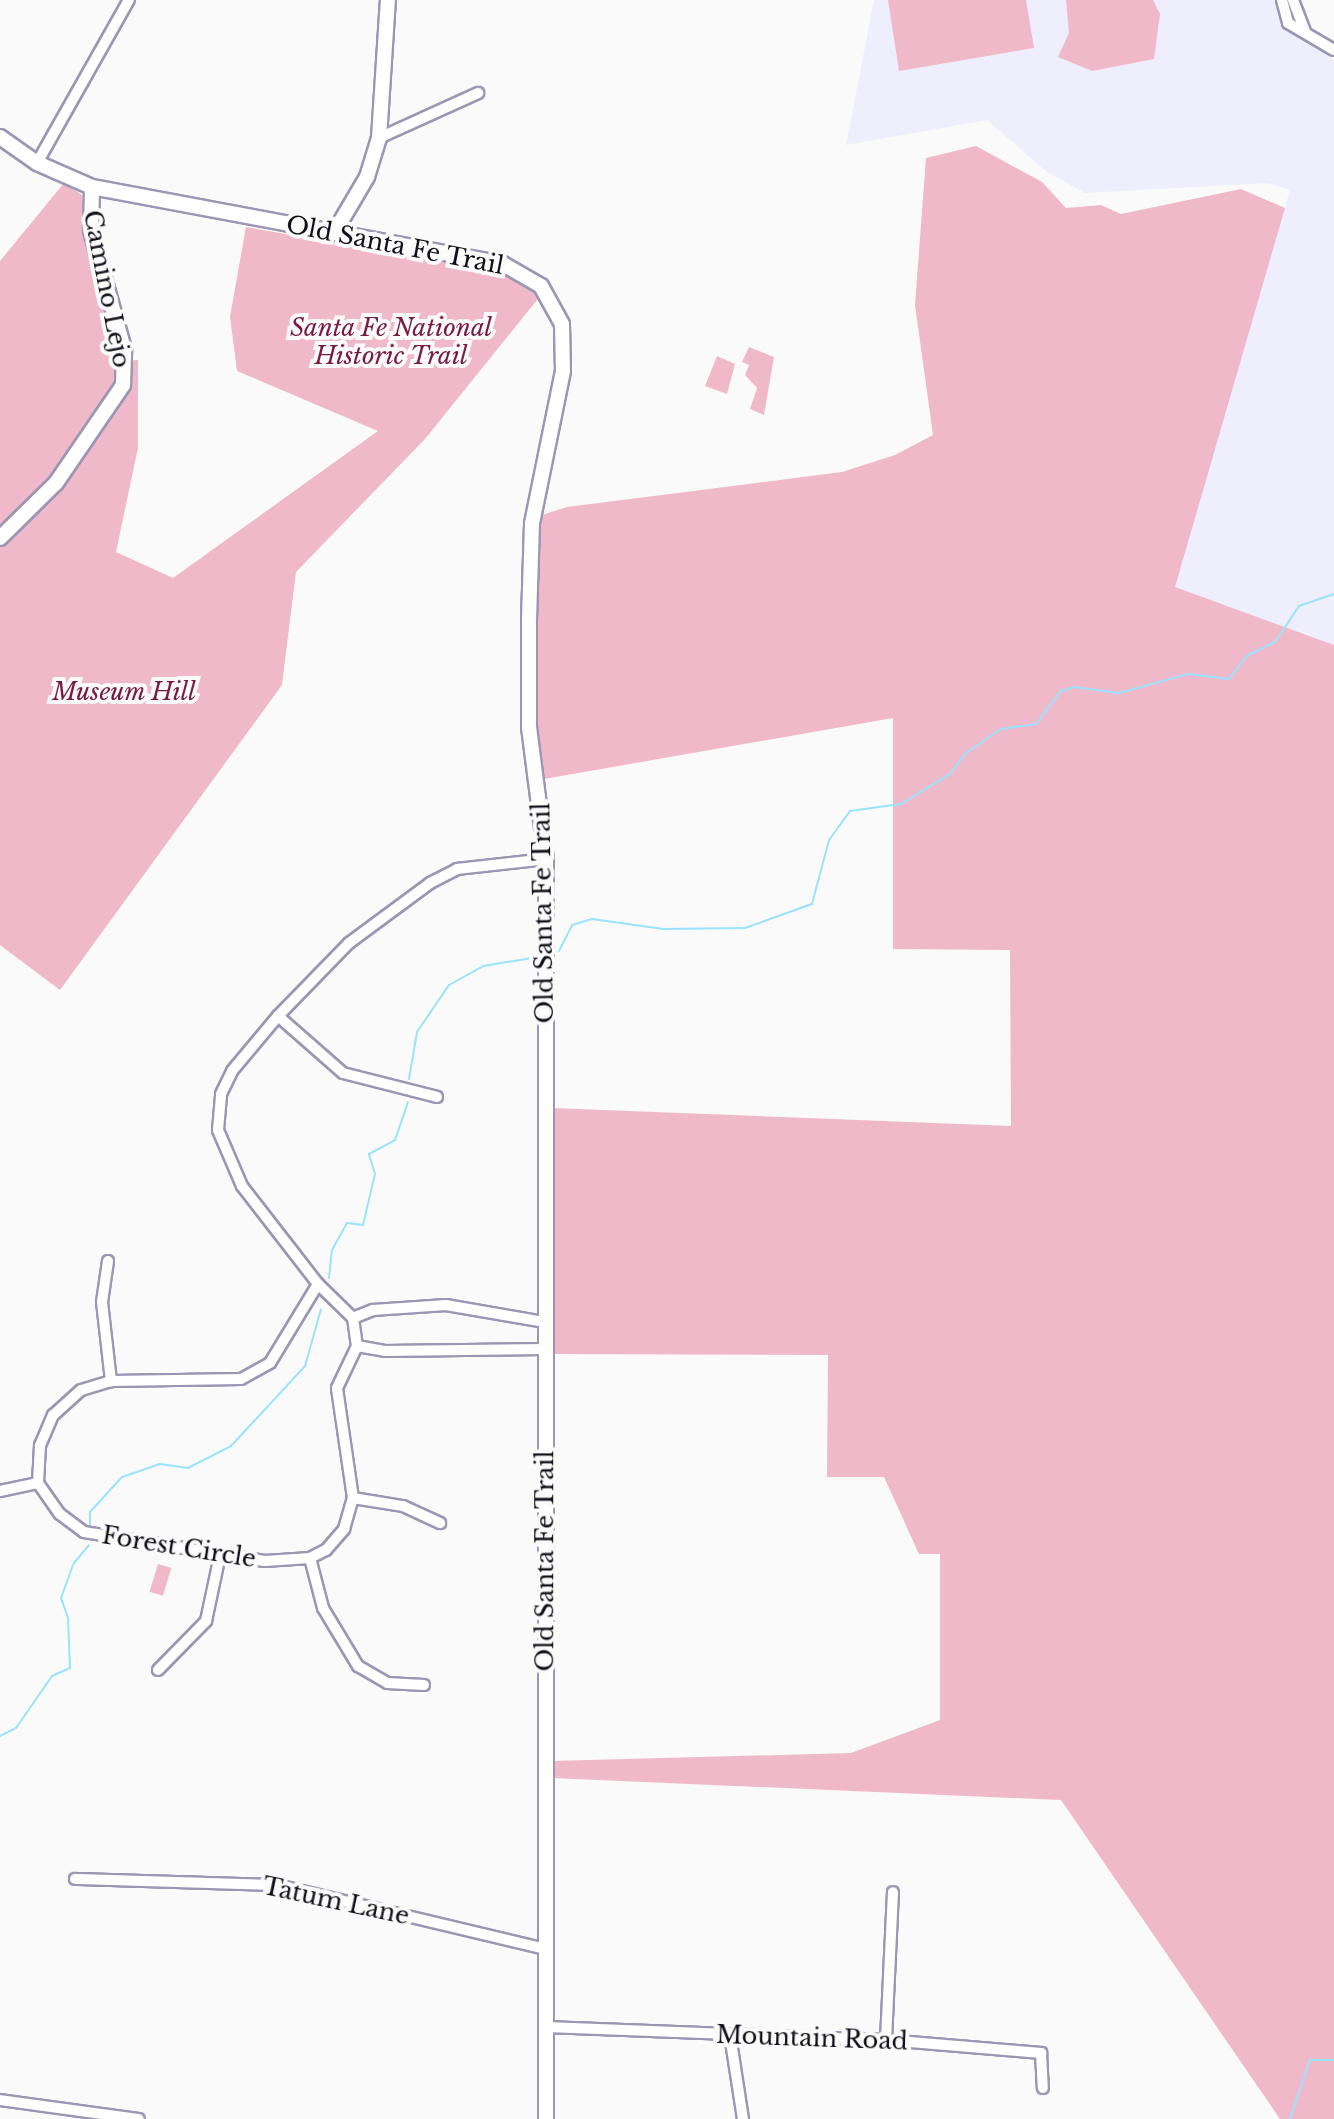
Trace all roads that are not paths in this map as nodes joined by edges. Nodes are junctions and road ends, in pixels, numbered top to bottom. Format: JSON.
{"nodes":[{"id":1,"x":129,"y":0,"type":"edge"},
{"id":2,"x":388,"y":0,"type":"edge"},
{"id":3,"x":1282,"y":0,"type":"edge"},
{"id":4,"x":1293,"y":0,"type":"edge"},
{"id":5,"x":1305,"y":32,"type":"junction"},
{"id":6,"x":1334,"y":50,"type":"edge"},
{"id":7,"x":478,"y":93,"type":"dead end"},
{"id":8,"x":0,"y":137,"type":"edge"},
{"id":9,"x":379,"y":138,"type":"junction"},
{"id":10,"x":37,"y":163,"type":"junction"},
{"id":11,"x":92,"y":187,"type":"junction"},
{"id":12,"x":334,"y":233,"type":"junction"},
{"id":13,"x":0,"y":538,"type":"edge"},
{"id":14,"x":546,"y":859,"type":"junction"},
{"id":15,"x":278,"y":1016,"type":"junction"},
{"id":16,"x":437,"y":1097,"type":"dead end"},
{"id":17,"x":108,"y":1261,"type":"dead end"},
{"id":18,"x":318,"y":1284,"type":"junction"},
{"id":19,"x":353,"y":1318,"type":"junction"},
{"id":20,"x":544,"y":1322,"type":"junction"},
{"id":21,"x":357,"y":1346,"type":"junction"},
{"id":22,"x":544,"y":1349,"type":"junction"},
{"id":23,"x":111,"y":1381,"type":"junction"},
{"id":24,"x":38,"y":1483,"type":"junction"},
{"id":25,"x":0,"y":1491,"type":"edge"},
{"id":26,"x":353,"y":1498,"type":"junction"},
{"id":27,"x":440,"y":1523,"type":"dead end"},
{"id":28,"x":220,"y":1555,"type":"junction"},
{"id":29,"x":310,"y":1558,"type":"junction"},
{"id":30,"x":158,"y":1670,"type":"dead end"},
{"id":31,"x":424,"y":1685,"type":"dead end"},
{"id":32,"x":75,"y":1879,"type":"dead end"},
{"id":33,"x":893,"y":1892,"type":"dead end"},
{"id":34,"x":546,"y":1949,"type":"junction"},
{"id":35,"x":546,"y":2027,"type":"junction"},
{"id":36,"x":730,"y":2035,"type":"junction"},
{"id":37,"x":886,"y":2040,"type":"junction"},
{"id":38,"x":1043,"y":2088,"type":"dead end"},
{"id":39,"x":0,"y":2100,"type":"edge"},
{"id":40,"x":139,"y":2119,"type":"edge"},
{"id":41,"x":546,"y":2119,"type":"edge"},
{"id":42,"x":743,"y":2119,"type":"edge"}],
"edges":[{"from":1,"to":10,"type":"street"},
{"from":2,"to":9,"type":"street"},
{"from":3,"to":5,"type":"street"},
{"from":4,"to":5,"type":"street"},
{"from":5,"to":6,"type":"street"},
{"from":7,"to":9,"type":"street"},
{"from":8,"to":10,"type":"street","name":"Old Santa Fe Trail"},
{"from":9,"to":12,"type":"street"},
{"from":10,"to":11,"type":"street","name":"Old Santa Fe Trail"},
{"from":11,"to":12,"type":"street","name":"Old Santa Fe Trail"},
{"from":11,"to":13,"type":"street","name":"Camino Lejo"},
{"from":12,"to":14,"type":"street","name":"Old Santa Fe Trail"},
{"from":14,"to":15,"type":"street"},
{"from":14,"to":20,"type":"street","name":"Old Santa Fe Trail"},
{"from":15,"to":16,"type":"street"},
{"from":15,"to":18,"type":"street"},
{"from":17,"to":23,"type":"street"},
{"from":18,"to":19,"type":"street"},
{"from":18,"to":23,"type":"street"},
{"from":19,"to":20,"type":"street"},
{"from":19,"to":21,"type":"street"},
{"from":20,"to":22,"type":"street","name":"Old Santa Fe Trail"},
{"from":21,"to":22,"type":"street"},
{"from":21,"to":26,"type":"street"},
{"from":22,"to":34,"type":"street","name":"Old Santa Fe Trail"},
{"from":23,"to":24,"type":"street"},
{"from":24,"to":25,"type":"street"},
{"from":24,"to":28,"type":"street","name":"Forest Circle"},
{"from":26,"to":27,"type":"street"},
{"from":26,"to":29,"type":"street"},
{"from":28,"to":29,"type":"street","name":"Forest Circle"},
{"from":28,"to":30,"type":"street"},
{"from":29,"to":31,"type":"street"},
{"from":32,"to":34,"type":"street","name":"Tatum Lane"},
{"from":33,"to":37,"type":"street"},
{"from":34,"to":35,"type":"street","name":"Old Santa Fe Trail"},
{"from":35,"to":36,"type":"street","name":"Mountain Road"},
{"from":35,"to":41,"type":"street","name":"Old Santa Fe Trail"},
{"from":36,"to":37,"type":"street","name":"Mountain Road"},
{"from":36,"to":42,"type":"street"},
{"from":37,"to":38,"type":"street","name":"Mountain Road"},
{"from":39,"to":40,"type":"street"}]}
